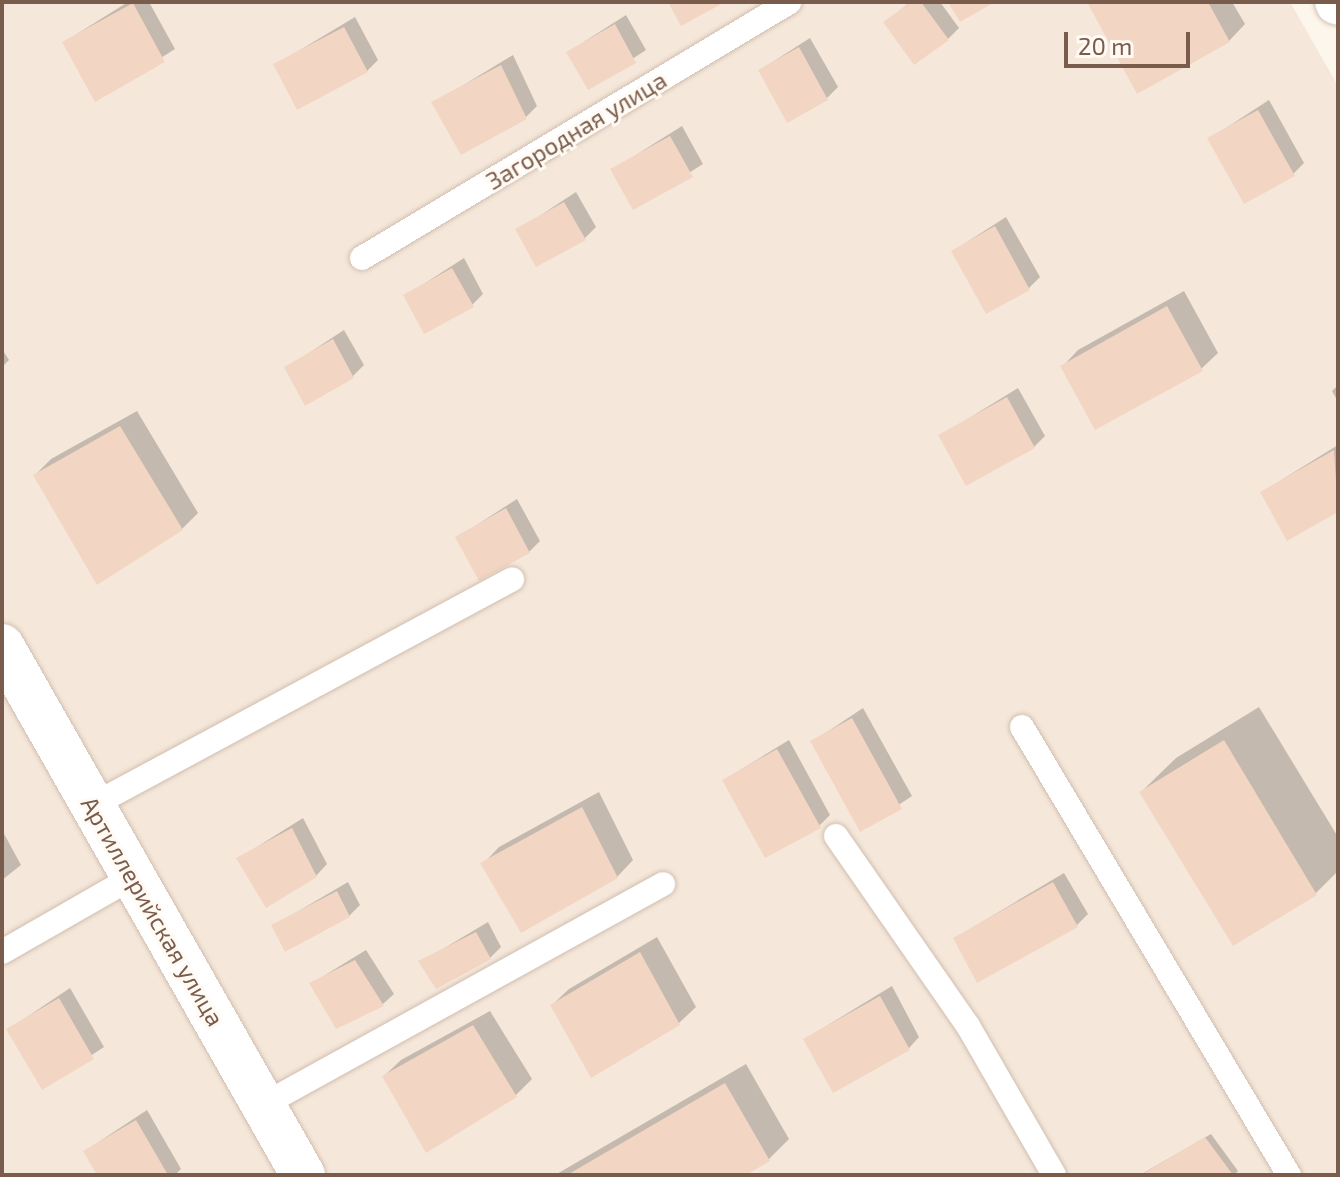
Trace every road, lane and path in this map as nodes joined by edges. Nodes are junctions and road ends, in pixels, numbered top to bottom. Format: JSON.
{"nodes":[{"id":1,"x":789,"y":2,"type":"edge"},
{"id":2,"x":362,"y":258,"type":"dead end"},
{"id":3,"x":512,"y":579,"type":"dead end"},
{"id":4,"x":2,"y":646,"type":"edge"},
{"id":5,"x":1022,"y":727,"type":"dead end"},
{"id":6,"x":93,"y":805,"type":"junction"},
{"id":7,"x":836,"y":836,"type":"dead end"},
{"id":8,"x":133,"y":877,"type":"junction"},
{"id":9,"x":663,"y":884,"type":"dead end"},
{"id":10,"x":2,"y":952,"type":"edge"},
{"id":11,"x":263,"y":1105,"type":"junction"},
{"id":12,"x":303,"y":1175,"type":"edge"},
{"id":13,"x":1054,"y":1175,"type":"edge"},
{"id":14,"x":1289,"y":1175,"type":"edge"}],
"edges":[{"from":1,"to":2,"type":"lane","name":"Загородная улица"},
{"from":3,"to":6,"type":"lane"},
{"from":4,"to":6,"type":"street","name":"Артиллерийская улица"},
{"from":5,"to":14,"type":"lane"},
{"from":6,"to":8,"type":"street","name":"Артиллерийская улица"},
{"from":7,"to":13,"type":"lane"},
{"from":8,"to":10,"type":"lane"},
{"from":8,"to":11,"type":"street","name":"Артиллерийская улица"},
{"from":9,"to":11,"type":"lane"},
{"from":11,"to":12,"type":"street","name":"Артиллерийская улица"}]}
